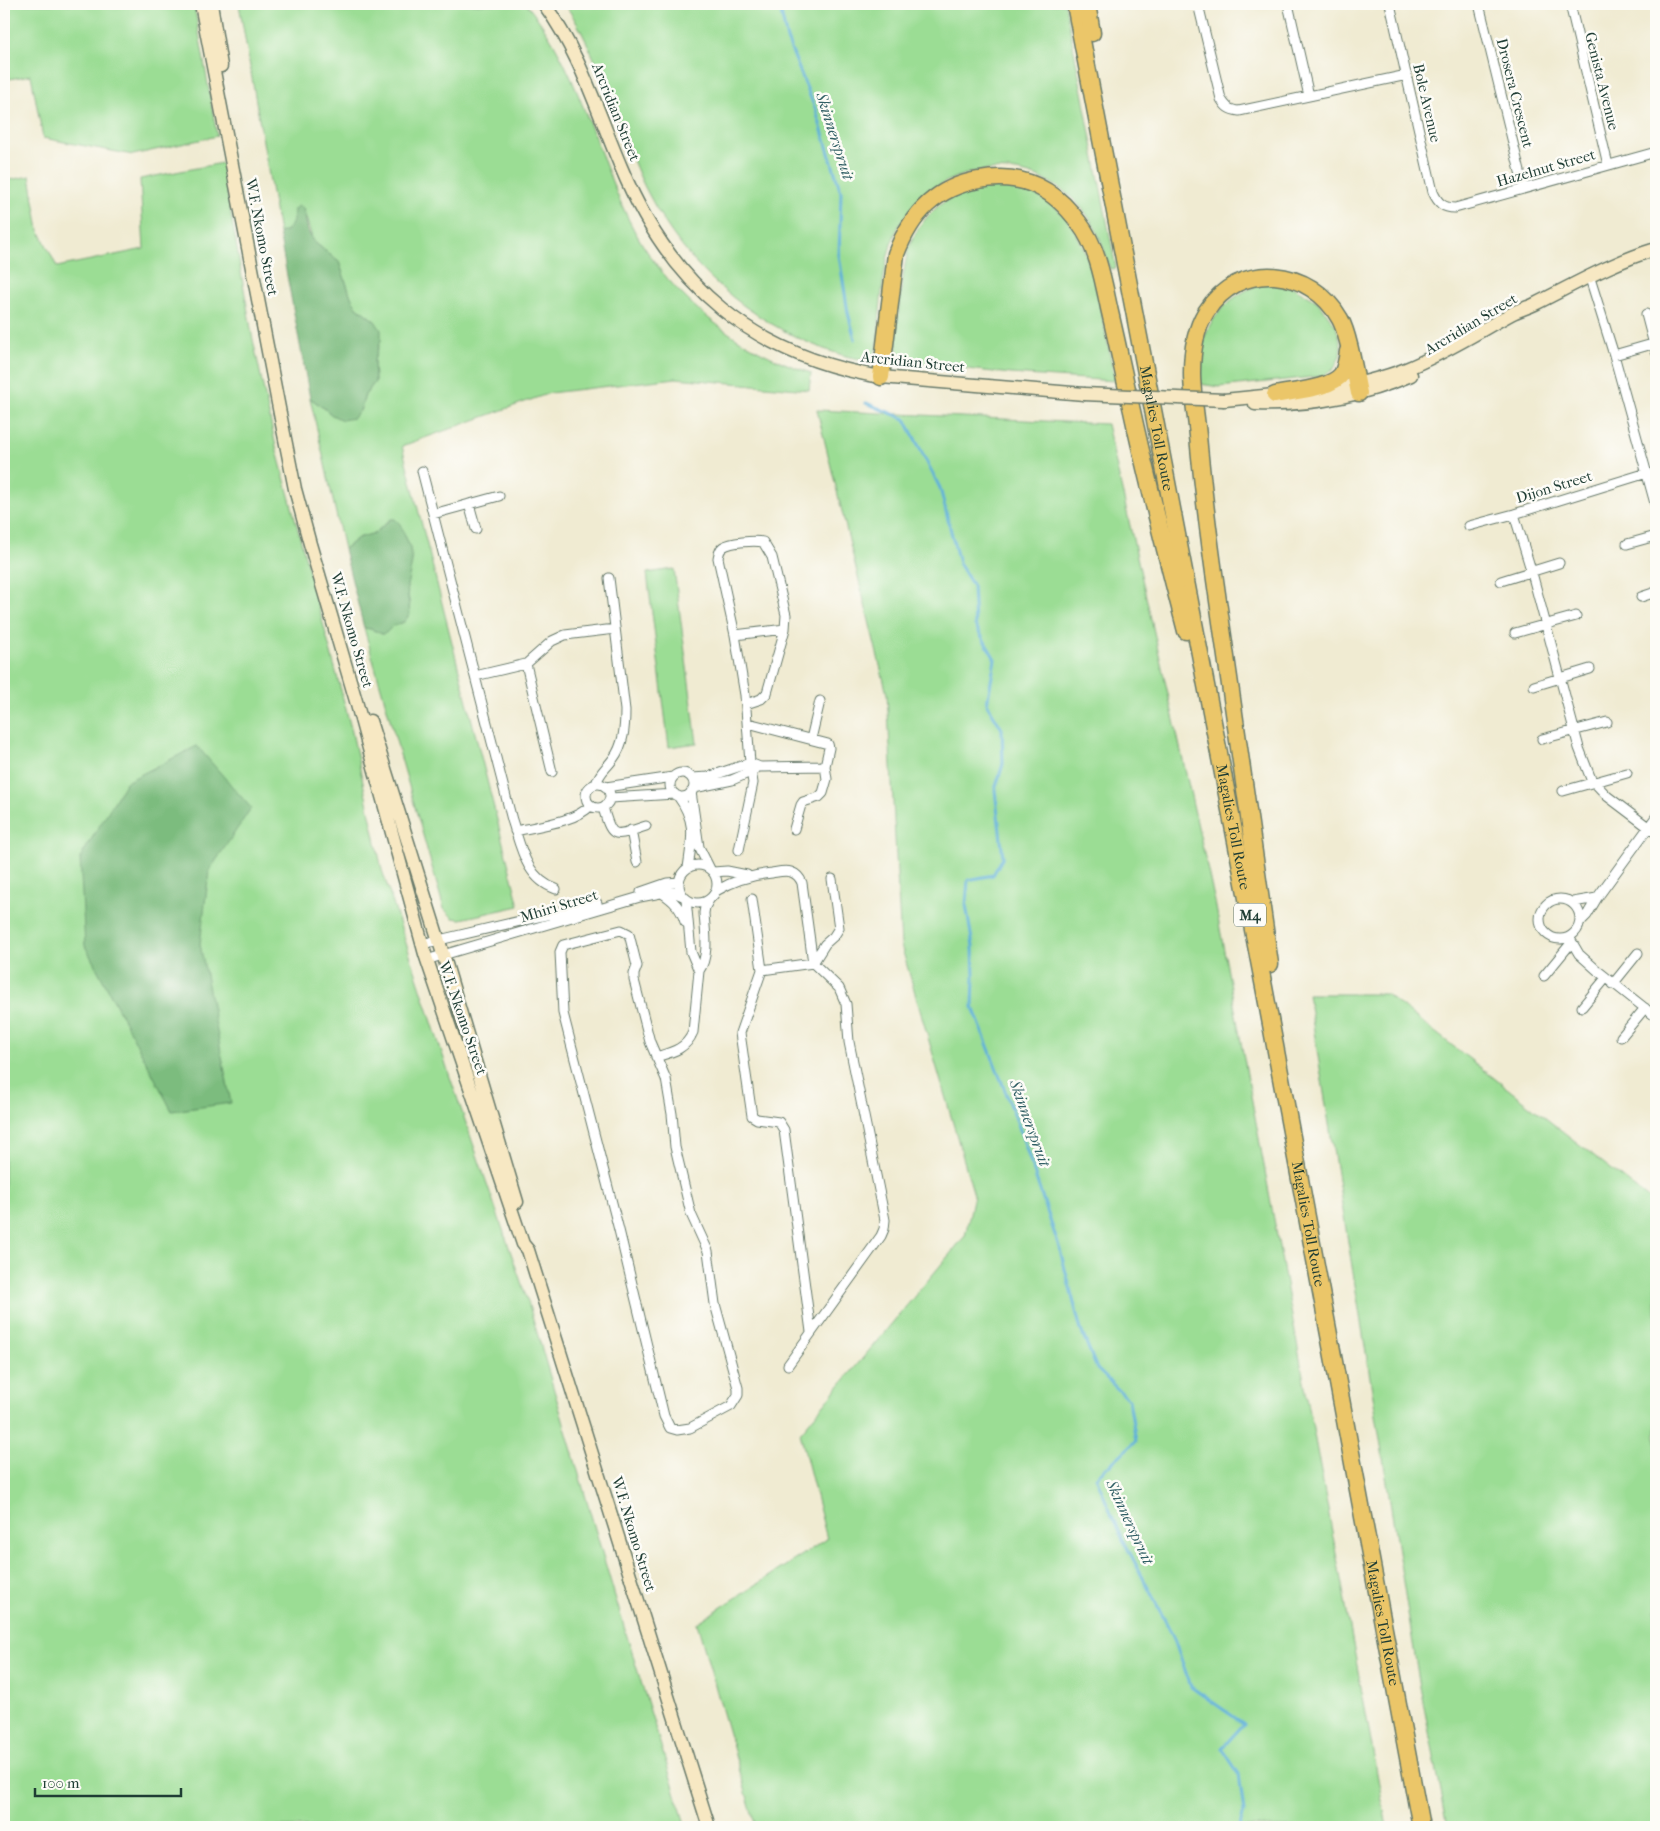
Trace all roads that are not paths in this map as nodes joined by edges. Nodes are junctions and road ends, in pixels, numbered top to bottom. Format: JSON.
{"nodes":[{"id":1,"x":201,"y":4,"type":"edge"},
{"id":2,"x":211,"y":4,"type":"edge"},
{"id":3,"x":544,"y":4,"type":"edge"},
{"id":4,"x":1075,"y":4,"type":"edge"},
{"id":5,"x":1086,"y":4,"type":"edge"},
{"id":6,"x":1198,"y":4,"type":"edge"},
{"id":7,"x":1288,"y":4,"type":"edge"},
{"id":8,"x":1390,"y":4,"type":"edge"},
{"id":9,"x":1479,"y":4,"type":"edge"},
{"id":10,"x":1570,"y":4,"type":"edge"},
{"id":11,"x":1406,"y":75,"type":"junction"},
{"id":12,"x":1309,"y":96,"type":"junction"},
{"id":13,"x":1656,"y":152,"type":"edge"},
{"id":14,"x":1608,"y":164,"type":"junction"},
{"id":15,"x":1524,"y":188,"type":"junction"},
{"id":16,"x":1443,"y":206,"type":"joint"},
{"id":17,"x":1656,"y":249,"type":"edge"},
{"id":18,"x":1589,"y":275,"type":"junction"},
{"id":19,"x":1646,"y":314,"type":"dead end"},
{"id":20,"x":1655,"y":346,"type":"edge"},
{"id":21,"x":1349,"y":347,"type":"junction"},
{"id":22,"x":1614,"y":355,"type":"junction"},
{"id":23,"x":882,"y":377,"type":"junction"},
{"id":24,"x":1358,"y":388,"type":"junction"},
{"id":25,"x":1275,"y":395,"type":"junction"},
{"id":26,"x":1229,"y":400,"type":"junction"},
{"id":27,"x":422,"y":471,"type":"dead end"},
{"id":28,"x":1651,"y":478,"type":"edge"},
{"id":29,"x":499,"y":496,"type":"dead end"},
{"id":30,"x":469,"y":504,"type":"junction"},
{"id":31,"x":1656,"y":507,"type":"edge"},
{"id":32,"x":433,"y":514,"type":"junction"},
{"id":33,"x":1514,"y":514,"type":"junction"},
{"id":34,"x":1468,"y":526,"type":"dead end"},
{"id":35,"x":476,"y":529,"type":"dead end"},
{"id":36,"x":1656,"y":536,"type":"edge"},
{"id":37,"x":1627,"y":544,"type":"dead end"},
{"id":38,"x":1560,"y":563,"type":"dead end"},
{"id":39,"x":1532,"y":573,"type":"junction"},
{"id":40,"x":609,"y":578,"type":"dead end"},
{"id":41,"x":1502,"y":581,"type":"dead end"},
{"id":42,"x":1656,"y":592,"type":"edge"},
{"id":43,"x":1641,"y":596,"type":"dead end"},
{"id":44,"x":1576,"y":616,"type":"dead end"},
{"id":45,"x":1546,"y":625,"type":"junction"},
{"id":46,"x":615,"y":629,"type":"junction"},
{"id":47,"x":785,"y":629,"type":"junction"},
{"id":48,"x":1516,"y":633,"type":"dead end"},
{"id":49,"x":735,"y":635,"type":"junction"},
{"id":50,"x":526,"y":664,"type":"junction"},
{"id":51,"x":1590,"y":669,"type":"dead end"},
{"id":52,"x":475,"y":676,"type":"junction"},
{"id":53,"x":1560,"y":679,"type":"junction"},
{"id":54,"x":1534,"y":686,"type":"dead end"},
{"id":55,"x":820,"y":701,"type":"dead end"},
{"id":56,"x":746,"y":704,"type":"junction"},
{"id":57,"x":1607,"y":722,"type":"dead end"},
{"id":58,"x":748,"y":723,"type":"junction"},
{"id":59,"x":1575,"y":731,"type":"junction"},
{"id":60,"x":811,"y":739,"type":"junction"},
{"id":61,"x":1542,"y":739,"type":"dead end"},
{"id":62,"x":826,"y":766,"type":"junction"},
{"id":63,"x":753,"y":767,"type":"junction"},
{"id":64,"x":552,"y":772,"type":"dead end"},
{"id":65,"x":1627,"y":773,"type":"dead end"},
{"id":66,"x":673,"y":777,"type":"junction"},
{"id":67,"x":642,"y":782,"type":"junction"},
{"id":68,"x":1594,"y":782,"type":"junction"},
{"id":69,"x":596,"y":784,"type":"junction"},
{"id":70,"x":693,"y":786,"type":"junction"},
{"id":71,"x":606,"y":787,"type":"junction"},
{"id":72,"x":1563,"y":791,"type":"dead end"},
{"id":73,"x":677,"y":795,"type":"junction"},
{"id":74,"x":643,"y":796,"type":"junction"},
{"id":75,"x":610,"y":798,"type":"junction"},
{"id":76,"x":591,"y":805,"type":"junction"},
{"id":77,"x":602,"y":807,"type":"junction"},
{"id":78,"x":1656,"y":816,"type":"edge"},
{"id":79,"x":646,"y":826,"type":"dead end"},
{"id":80,"x":1648,"y":827,"type":"junction"},
{"id":81,"x":794,"y":828,"type":"dead end"},
{"id":82,"x":631,"y":830,"type":"junction"},
{"id":83,"x":515,"y":831,"type":"junction"},
{"id":84,"x":1656,"y":833,"type":"edge"},
{"id":85,"x":739,"y":850,"type":"dead end"},
{"id":86,"x":637,"y":862,"type":"dead end"},
{"id":87,"x":688,"y":868,"type":"junction"},
{"id":88,"x":711,"y":870,"type":"junction"},
{"id":89,"x":750,"y":876,"type":"junction"},
{"id":90,"x":832,"y":879,"type":"dead end"},
{"id":91,"x":679,"y":882,"type":"junction"},
{"id":92,"x":556,"y":889,"type":"dead end"},
{"id":93,"x":716,"y":891,"type":"junction"},
{"id":94,"x":662,"y":893,"type":"junction"},
{"id":95,"x":684,"y":898,"type":"junction"},
{"id":96,"x":1597,"y":898,"type":"junction"},
{"id":97,"x":752,"y":899,"type":"dead end"},
{"id":98,"x":709,"y":900,"type":"junction"},
{"id":99,"x":1573,"y":902,"type":"junction"},
{"id":100,"x":1580,"y":922,"type":"junction"},
{"id":101,"x":689,"y":934,"type":"junction"},
{"id":102,"x":1570,"y":939,"type":"junction"},
{"id":103,"x":438,"y":940,"type":"junction"},
{"id":104,"x":422,"y":944,"type":"junction"},
{"id":105,"x":1638,"y":953,"type":"dead end"},
{"id":106,"x":443,"y":954,"type":"junction"},
{"id":107,"x":426,"y":960,"type":"junction"},
{"id":108,"x":813,"y":963,"type":"junction"},
{"id":109,"x":762,"y":970,"type":"junction"},
{"id":110,"x":699,"y":971,"type":"junction"},
{"id":111,"x":1544,"y":976,"type":"dead end"},
{"id":112,"x":1610,"y":981,"type":"junction"},
{"id":113,"x":1269,"y":986,"type":"junction"},
{"id":114,"x":1582,"y":1007,"type":"dead end"},
{"id":115,"x":1652,"y":1011,"type":"edge"},
{"id":116,"x":1621,"y":1037,"type":"dead end"},
{"id":117,"x":656,"y":1057,"type":"junction"},
{"id":118,"x":528,"y":1250,"type":"junction"},
{"id":119,"x":811,"y":1332,"type":"junction"},
{"id":120,"x":788,"y":1365,"type":"dead end"},
{"id":121,"x":709,"y":1827,"type":"edge"},
{"id":122,"x":1421,"y":1827,"type":"edge"},
{"id":123,"x":1432,"y":1827,"type":"edge"}],
"edges":[{"from":1,"to":104,"type":"main road","name":"W.F. Nkomo Street"},
{"from":2,"to":103,"type":"main road","name":"W.F. Nkomo Street"},
{"from":3,"to":23,"type":"main road","name":"Arcridian Street"},
{"from":4,"to":113,"type":"highway","name":"Magalies Toll Route","number":"M4"},
{"from":5,"to":113,"type":"highway","name":"Magalies Toll Route","number":"M4"},
{"from":6,"to":12,"type":"street"},
{"from":7,"to":12,"type":"street"},
{"from":8,"to":11,"type":"street","name":"Bole Avenue"},
{"from":9,"to":15,"type":"street","name":"Drosera Crescent"},
{"from":10,"to":14,"type":"street","name":"Genista Avenue"},
{"from":11,"to":12,"type":"street"},
{"from":11,"to":16,"type":"street","name":"Bole Avenue"},
{"from":13,"to":14,"type":"street","name":"Hazelnut Street"},
{"from":14,"to":15,"type":"street","name":"Hazelnut Street"},
{"from":15,"to":16,"type":"street","name":"Hazelnut Street"},
{"from":17,"to":18,"type":"main road","name":"Arcridian Street"},
{"from":18,"to":22,"type":"street"},
{"from":18,"to":24,"type":"main road","name":"Arcridian Street"},
{"from":19,"to":20,"type":"street"},
{"from":20,"to":22,"type":"street"},
{"from":21,"to":24,"type":"highway"},
{"from":21,"to":25,"type":"highway"},
{"from":21,"to":113,"type":"highway"},
{"from":22,"to":28,"type":"street"},
{"from":23,"to":26,"type":"main road","name":"Arcridian Street","bridge":true},
{"from":23,"to":113,"type":"highway"},
{"from":24,"to":25,"type":"main road","name":"Arcridian Street"},
{"from":24,"to":26,"type":"main road","name":"Arcridian Street"},
{"from":25,"to":26,"type":"main road","name":"Arcridian Street"},
{"from":27,"to":32,"type":"street"},
{"from":28,"to":31,"type":"street"},
{"from":28,"to":33,"type":"street","name":"Dijon Street"},
{"from":29,"to":30,"type":"street"},
{"from":30,"to":32,"type":"street"},
{"from":30,"to":35,"type":"street"},
{"from":32,"to":52,"type":"street"},
{"from":33,"to":34,"type":"street","name":"Dijon Street"},
{"from":33,"to":39,"type":"street"},
{"from":36,"to":37,"type":"street"},
{"from":38,"to":39,"type":"street"},
{"from":39,"to":41,"type":"street"},
{"from":39,"to":45,"type":"street"},
{"from":40,"to":46,"type":"street"},
{"from":42,"to":43,"type":"street"},
{"from":44,"to":45,"type":"street"},
{"from":45,"to":48,"type":"street"},
{"from":45,"to":53,"type":"street"},
{"from":46,"to":50,"type":"street"},
{"from":46,"to":69,"type":"street"},
{"from":47,"to":49,"type":"street"},
{"from":47,"to":49,"type":"street"},
{"from":47,"to":56,"type":"street"},
{"from":49,"to":56,"type":"street"},
{"from":50,"to":52,"type":"street"},
{"from":50,"to":64,"type":"street"},
{"from":51,"to":53,"type":"street"},
{"from":52,"to":83,"type":"street"},
{"from":53,"to":54,"type":"street"},
{"from":53,"to":59,"type":"street"},
{"from":55,"to":60,"type":"street"},
{"from":56,"to":58,"type":"street"},
{"from":57,"to":59,"type":"street"},
{"from":58,"to":60,"type":"street"},
{"from":58,"to":63,"type":"street"},
{"from":59,"to":61,"type":"street"},
{"from":59,"to":68,"type":"street"},
{"from":60,"to":62,"type":"street"},
{"from":62,"to":63,"type":"street"},
{"from":62,"to":81,"type":"street"},
{"from":63,"to":70,"type":"street"},
{"from":63,"to":85,"type":"street"},
{"from":65,"to":68,"type":"street"},
{"from":66,"to":67,"type":"street"},
{"from":66,"to":70,"type":"street"},
{"from":66,"to":73,"type":"street"},
{"from":67,"to":71,"type":"street"},
{"from":67,"to":74,"type":"street"},
{"from":68,"to":72,"type":"street"},
{"from":68,"to":80,"type":"street"},
{"from":69,"to":71,"type":"street"},
{"from":69,"to":76,"type":"street"},
{"from":70,"to":73,"type":"street"},
{"from":70,"to":88,"type":"street"},
{"from":71,"to":75,"type":"street"},
{"from":73,"to":74,"type":"street"},
{"from":73,"to":87,"type":"street"},
{"from":74,"to":75,"type":"street"},
{"from":75,"to":77,"type":"street"},
{"from":76,"to":77,"type":"street"},
{"from":76,"to":83,"type":"street"},
{"from":77,"to":82,"type":"street"},
{"from":78,"to":80,"type":"street"},
{"from":79,"to":82,"type":"street"},
{"from":80,"to":84,"type":"street"},
{"from":80,"to":96,"type":"street"},
{"from":82,"to":86,"type":"street"},
{"from":83,"to":92,"type":"street"},
{"from":87,"to":88,"type":"street"},
{"from":87,"to":91,"type":"street"},
{"from":88,"to":89,"type":"street"},
{"from":88,"to":93,"type":"street"},
{"from":89,"to":93,"type":"street"},
{"from":89,"to":108,"type":"street"},
{"from":90,"to":108,"type":"street"},
{"from":91,"to":95,"type":"street"},
{"from":91,"to":103,"type":"street","name":"Mhiri Street"},
{"from":93,"to":98,"type":"street"},
{"from":94,"to":95,"type":"street","name":"Mhiri Street"},
{"from":94,"to":101,"type":"street"},
{"from":94,"to":106,"type":"street","name":"Mhiri Street"},
{"from":95,"to":98,"type":"street"},
{"from":95,"to":101,"type":"street"},
{"from":96,"to":99,"type":"street"},
{"from":96,"to":100,"type":"street"},
{"from":97,"to":109,"type":"street"},
{"from":98,"to":110,"type":"street"},
{"from":99,"to":100,"type":"street"},
{"from":99,"to":102,"type":"street"},
{"from":100,"to":102,"type":"street"},
{"from":101,"to":110,"type":"street"},
{"from":102,"to":111,"type":"street"},
{"from":102,"to":112,"type":"street"},
{"from":103,"to":104,"type":"street","name":"Mhiri Street"},
{"from":103,"to":106,"type":"main road","name":"W.F. Nkomo Street"},
{"from":104,"to":107,"type":"main road","name":"W.F. Nkomo Street"},
{"from":105,"to":112,"type":"street"},
{"from":106,"to":107,"type":"street","name":"Mhiri Street"},
{"from":106,"to":118,"type":"main road","name":"W.F. Nkomo Street"},
{"from":107,"to":118,"type":"main road","name":"W.F. Nkomo Street"},
{"from":108,"to":109,"type":"street"},
{"from":108,"to":119,"type":"street"},
{"from":109,"to":119,"type":"street"},
{"from":110,"to":117,"type":"street"},
{"from":112,"to":114,"type":"street"},
{"from":112,"to":115,"type":"street"},
{"from":113,"to":122,"type":"highway","name":"Magalies Toll Route","number":"M4"},
{"from":113,"to":123,"type":"highway","name":"Magalies Toll Route","number":"M4"},
{"from":115,"to":116,"type":"street"},
{"from":117,"to":117,"type":"street"},
{"from":118,"to":121,"type":"main road","name":"W.F. Nkomo Street"},
{"from":119,"to":120,"type":"street"}]}
